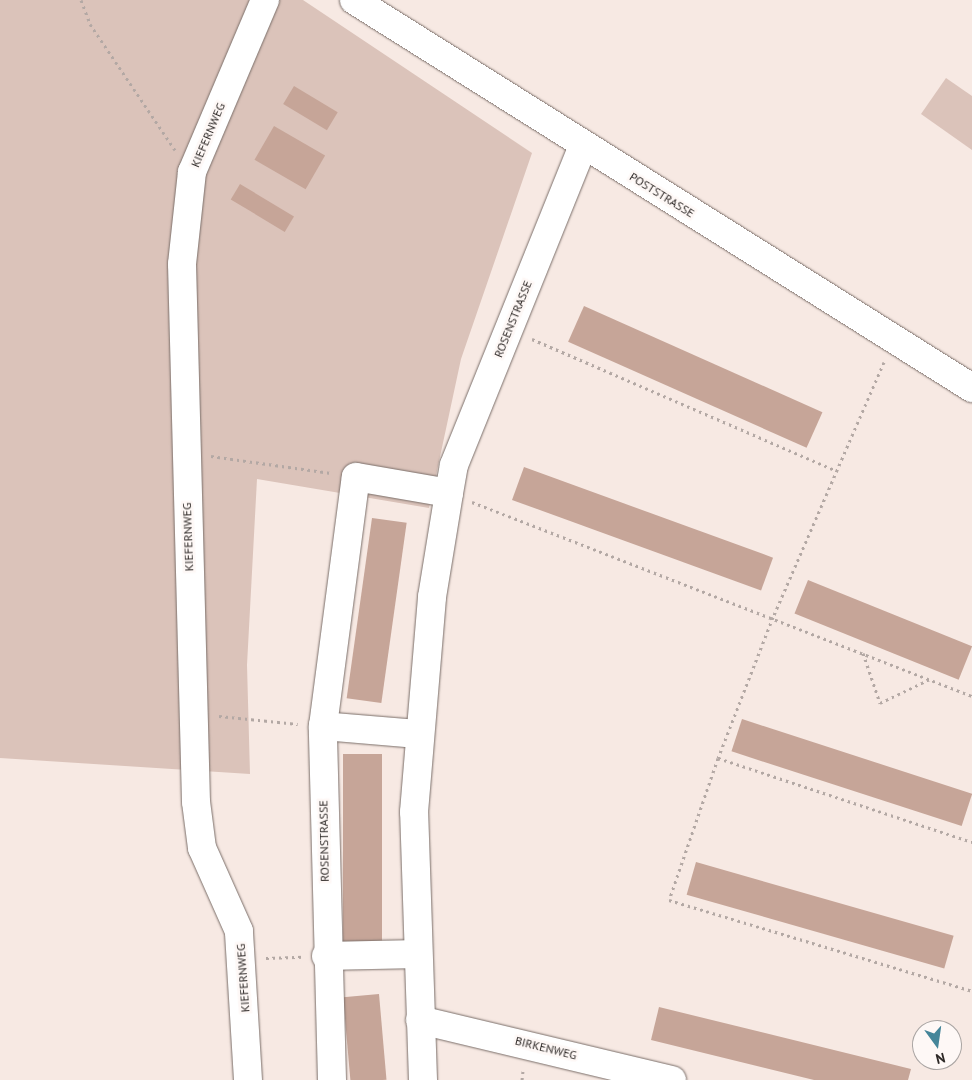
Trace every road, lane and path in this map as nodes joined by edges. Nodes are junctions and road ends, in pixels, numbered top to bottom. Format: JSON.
{"nodes":[{"id":1,"x":81,"y":0,"type":"edge"},
{"id":2,"x":265,"y":0,"type":"edge"},
{"id":3,"x":354,"y":0,"type":"edge"},
{"id":4,"x":583,"y":146,"type":"junction"},
{"id":5,"x":192,"y":172,"type":"junction"},
{"id":6,"x":509,"y":329,"type":"junction"},
{"id":7,"x":894,"y":339,"type":"junction"},
{"id":8,"x":972,"y":388,"type":"edge"},
{"id":9,"x":186,"y":452,"type":"junction"},
{"id":10,"x":837,"y":471,"type":"junction"},
{"id":11,"x":356,"y":477,"type":"junction"},
{"id":12,"x":449,"y":493,"type":"junction"},
{"id":13,"x":773,"y":617,"type":"junction"},
{"id":14,"x":863,"y":653,"type":"junction"},
{"id":15,"x":930,"y":679,"type":"junction"},
{"id":16,"x":972,"y":696,"type":"edge"},
{"id":17,"x":194,"y":713,"type":"junction"},
{"id":18,"x":323,"y":726,"type":"junction"},
{"id":19,"x":418,"y":734,"type":"junction"},
{"id":20,"x":718,"y":758,"type":"junction"},
{"id":21,"x":972,"y":842,"type":"edge"},
{"id":22,"x":418,"y":954,"type":"junction"},
{"id":23,"x":326,"y":956,"type":"junction"},
{"id":24,"x":244,"y":959,"type":"junction"},
{"id":25,"x":972,"y":991,"type":"edge"},
{"id":26,"x":420,"y":1020,"type":"junction"},
{"id":27,"x":248,"y":1080,"type":"edge"},
{"id":28,"x":332,"y":1080,"type":"edge"},
{"id":29,"x":423,"y":1080,"type":"edge"},
{"id":30,"x":672,"y":1080,"type":"edge"}],
"edges":[{"from":1,"to":5,"type":"path"},
{"from":2,"to":5,"type":"street","name":"KIEFERNWEG"},
{"from":3,"to":4,"type":"street","name":"POSTSTRASSE"},
{"from":4,"to":6,"type":"street","name":"ROSENSTRASSE"},
{"from":4,"to":7,"type":"street","name":"POSTSTRASSE"},
{"from":5,"to":9,"type":"street","name":"KIEFERNWEG"},
{"from":6,"to":10,"type":"path"},
{"from":6,"to":12,"type":"street","name":"ROSENSTRASSE"},
{"from":7,"to":8,"type":"street","name":"POSTSTRASSE"},
{"from":7,"to":10,"type":"path"},
{"from":9,"to":11,"type":"path"},
{"from":9,"to":17,"type":"street","name":"KIEFERNWEG"},
{"from":10,"to":13,"type":"path"},
{"from":11,"to":12,"type":"street"},
{"from":11,"to":18,"type":"street","name":"ROSENSTRASSE"},
{"from":12,"to":13,"type":"path"},
{"from":12,"to":19,"type":"street","name":"ROSENSTRASSE"},
{"from":13,"to":14,"type":"path"},
{"from":13,"to":20,"type":"path"},
{"from":14,"to":15,"type":"path"},
{"from":14,"to":15,"type":"path"},
{"from":15,"to":16,"type":"path"},
{"from":17,"to":18,"type":"path"},
{"from":17,"to":24,"type":"street","name":"KIEFERNWEG"},
{"from":18,"to":19,"type":"street"},
{"from":18,"to":23,"type":"street","name":"ROSENSTRASSE"},
{"from":19,"to":22,"type":"street","name":"ROSENSTRASSE"},
{"from":20,"to":21,"type":"path"},
{"from":20,"to":25,"type":"path"},
{"from":22,"to":23,"type":"street"},
{"from":22,"to":26,"type":"street","name":"ROSENSTRASSE"},
{"from":23,"to":24,"type":"path"},
{"from":23,"to":28,"type":"street","name":"ROSENSTRASSE"},
{"from":24,"to":27,"type":"street","name":"KIEFERNWEG"},
{"from":26,"to":29,"type":"street","name":"ROSENSTRASSE"},
{"from":26,"to":30,"type":"street","name":"BIRKENWEG"}]}
